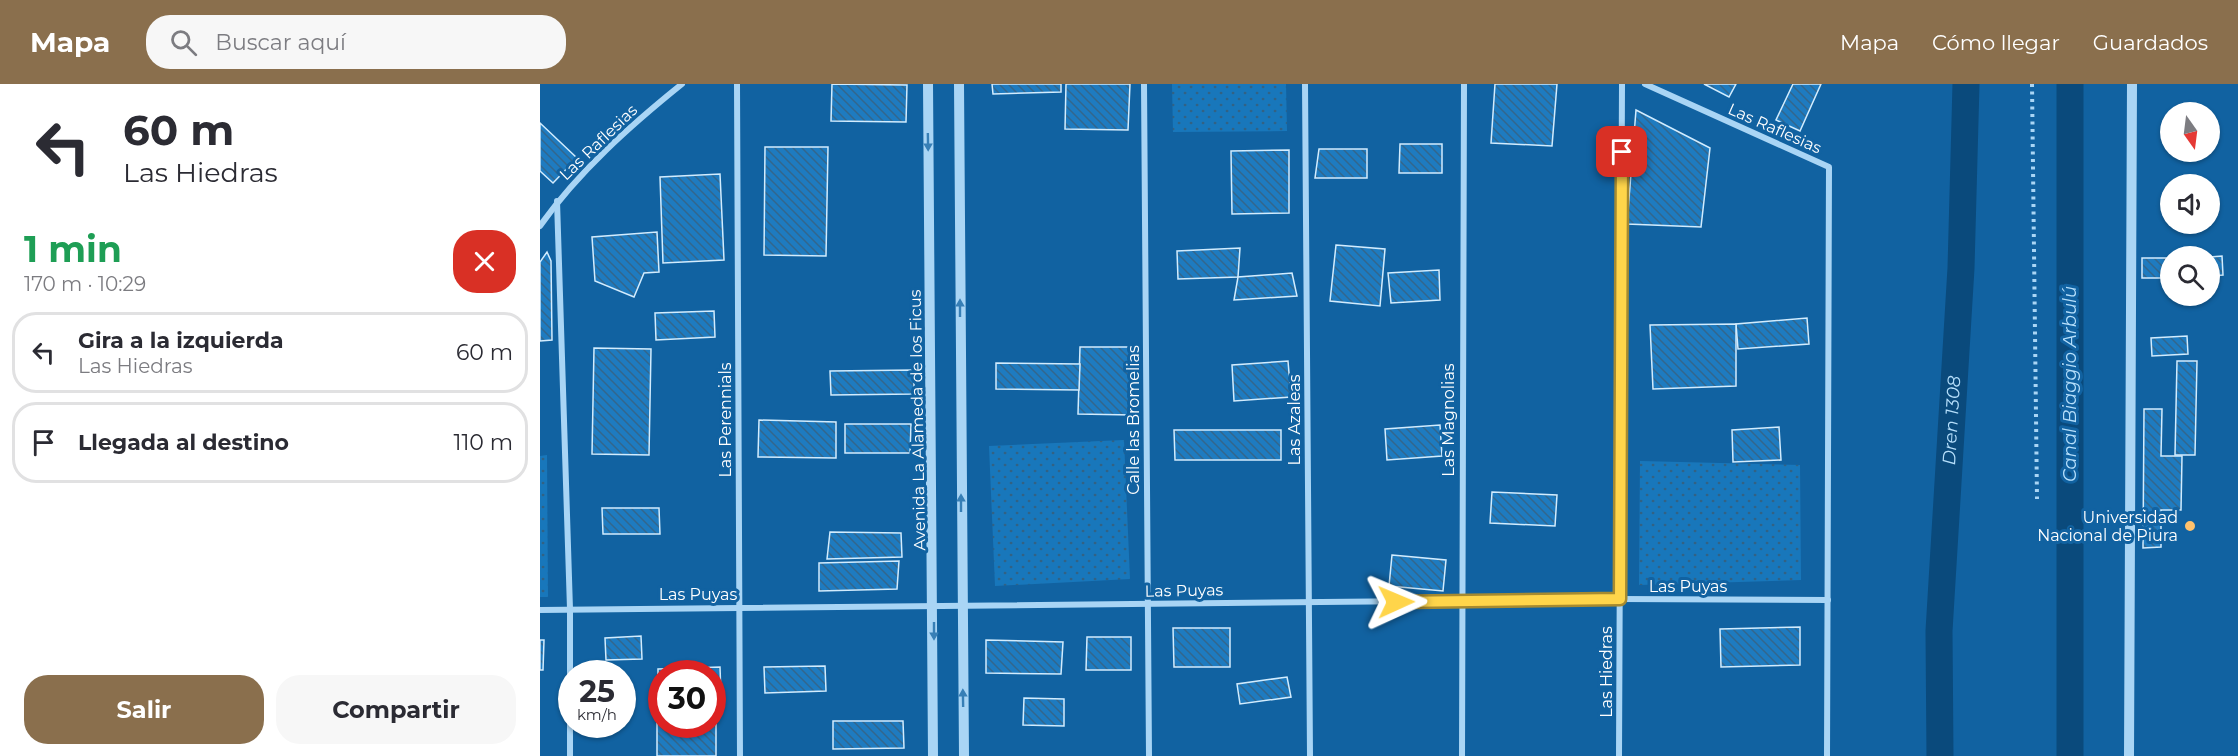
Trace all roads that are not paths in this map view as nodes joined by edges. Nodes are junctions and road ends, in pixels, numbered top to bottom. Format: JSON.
{"nodes":[{"id":1,"x":682,"y":84,"type":"edge"},
{"id":2,"x":736,"y":84,"type":"edge"},
{"id":3,"x":928,"y":84,"type":"edge"},
{"id":4,"x":959,"y":84,"type":"edge"},
{"id":5,"x":1144,"y":84,"type":"edge"},
{"id":6,"x":1305,"y":84,"type":"edge"},
{"id":7,"x":1464,"y":84,"type":"edge"},
{"id":8,"x":1622,"y":84,"type":"edge"},
{"id":9,"x":1645,"y":84,"type":"edge"},
{"id":10,"x":2132,"y":84,"type":"edge"},
{"id":11,"x":557,"y":201,"type":"junction"},
{"id":12,"x":540,"y":226,"type":"edge"},
{"id":13,"x":1620,"y":599,"type":"junction"},
{"id":14,"x":1828,"y":600,"type":"junction"},
{"id":15,"x":1461,"y":601,"type":"junction"},
{"id":16,"x":1309,"y":602,"type":"junction"},
{"id":17,"x":1148,"y":604,"type":"junction"},
{"id":18,"x":934,"y":606,"type":"junction"},
{"id":19,"x":961,"y":606,"type":"junction"},
{"id":20,"x":740,"y":608,"type":"junction"},
{"id":21,"x":570,"y":609,"type":"junction"},
{"id":22,"x":540,"y":610,"type":"edge"},
{"id":23,"x":570,"y":756,"type":"edge"},
{"id":24,"x":740,"y":756,"type":"edge"},
{"id":25,"x":933,"y":756,"type":"edge"},
{"id":26,"x":964,"y":756,"type":"edge"},
{"id":27,"x":1149,"y":756,"type":"edge"},
{"id":28,"x":1310,"y":756,"type":"edge"},
{"id":29,"x":1462,"y":756,"type":"edge"},
{"id":30,"x":1619,"y":756,"type":"edge"},
{"id":31,"x":1827,"y":756,"type":"edge"},
{"id":32,"x":2129,"y":756,"type":"edge"}],
"edges":[{"from":1,"to":11,"type":"street","name":"Las Raflesias"},
{"from":2,"to":20,"type":"street","name":"Las Perennials"},
{"from":3,"to":18,"type":"street","name":"Avenida La Alameda de los Ficus","one_way":true},
{"from":19,"to":4,"type":"street","one_way":true},
{"from":5,"to":17,"type":"street","name":"Calle las Bromelias"},
{"from":6,"to":16,"type":"street","name":"Las Azaleas"},
{"from":7,"to":15,"type":"street","name":"Las Magnolias"},
{"from":8,"to":13,"type":"street","name":"Las Hiedras"},
{"from":9,"to":14,"type":"street","name":"Las Raflesias"},
{"from":10,"to":32,"type":"street"},
{"from":11,"to":12,"type":"street","name":"Las Raflesias"},
{"from":11,"to":21,"type":"street"},
{"from":13,"to":14,"type":"street","name":"Las Puyas"},
{"from":13,"to":15,"type":"street","name":"Las Puyas"},
{"from":13,"to":30,"type":"street","name":"Las Hiedras"},
{"from":14,"to":31,"type":"street"},
{"from":15,"to":16,"type":"street","name":"Las Puyas"},
{"from":15,"to":29,"type":"street","name":"Las Magnolias"},
{"from":16,"to":17,"type":"street","name":"Las Puyas"},
{"from":16,"to":28,"type":"street","name":"Las Azaleas"},
{"from":17,"to":19,"type":"street","name":"Las Puyas"},
{"from":17,"to":27,"type":"street","name":"Calle las Bromelias"},
{"from":18,"to":19,"type":"street","name":"Las Puyas"},
{"from":18,"to":20,"type":"street","name":"Las Puyas"},
{"from":18,"to":25,"type":"street","name":"Avenida La Alameda de los Ficus","one_way":true},
{"from":26,"to":19,"type":"street","one_way":true},
{"from":20,"to":21,"type":"street","name":"Las Puyas"},
{"from":20,"to":24,"type":"street","name":"Las Perennials"},
{"from":21,"to":22,"type":"street","name":"Las Puyas"},
{"from":21,"to":23,"type":"street"}]}
